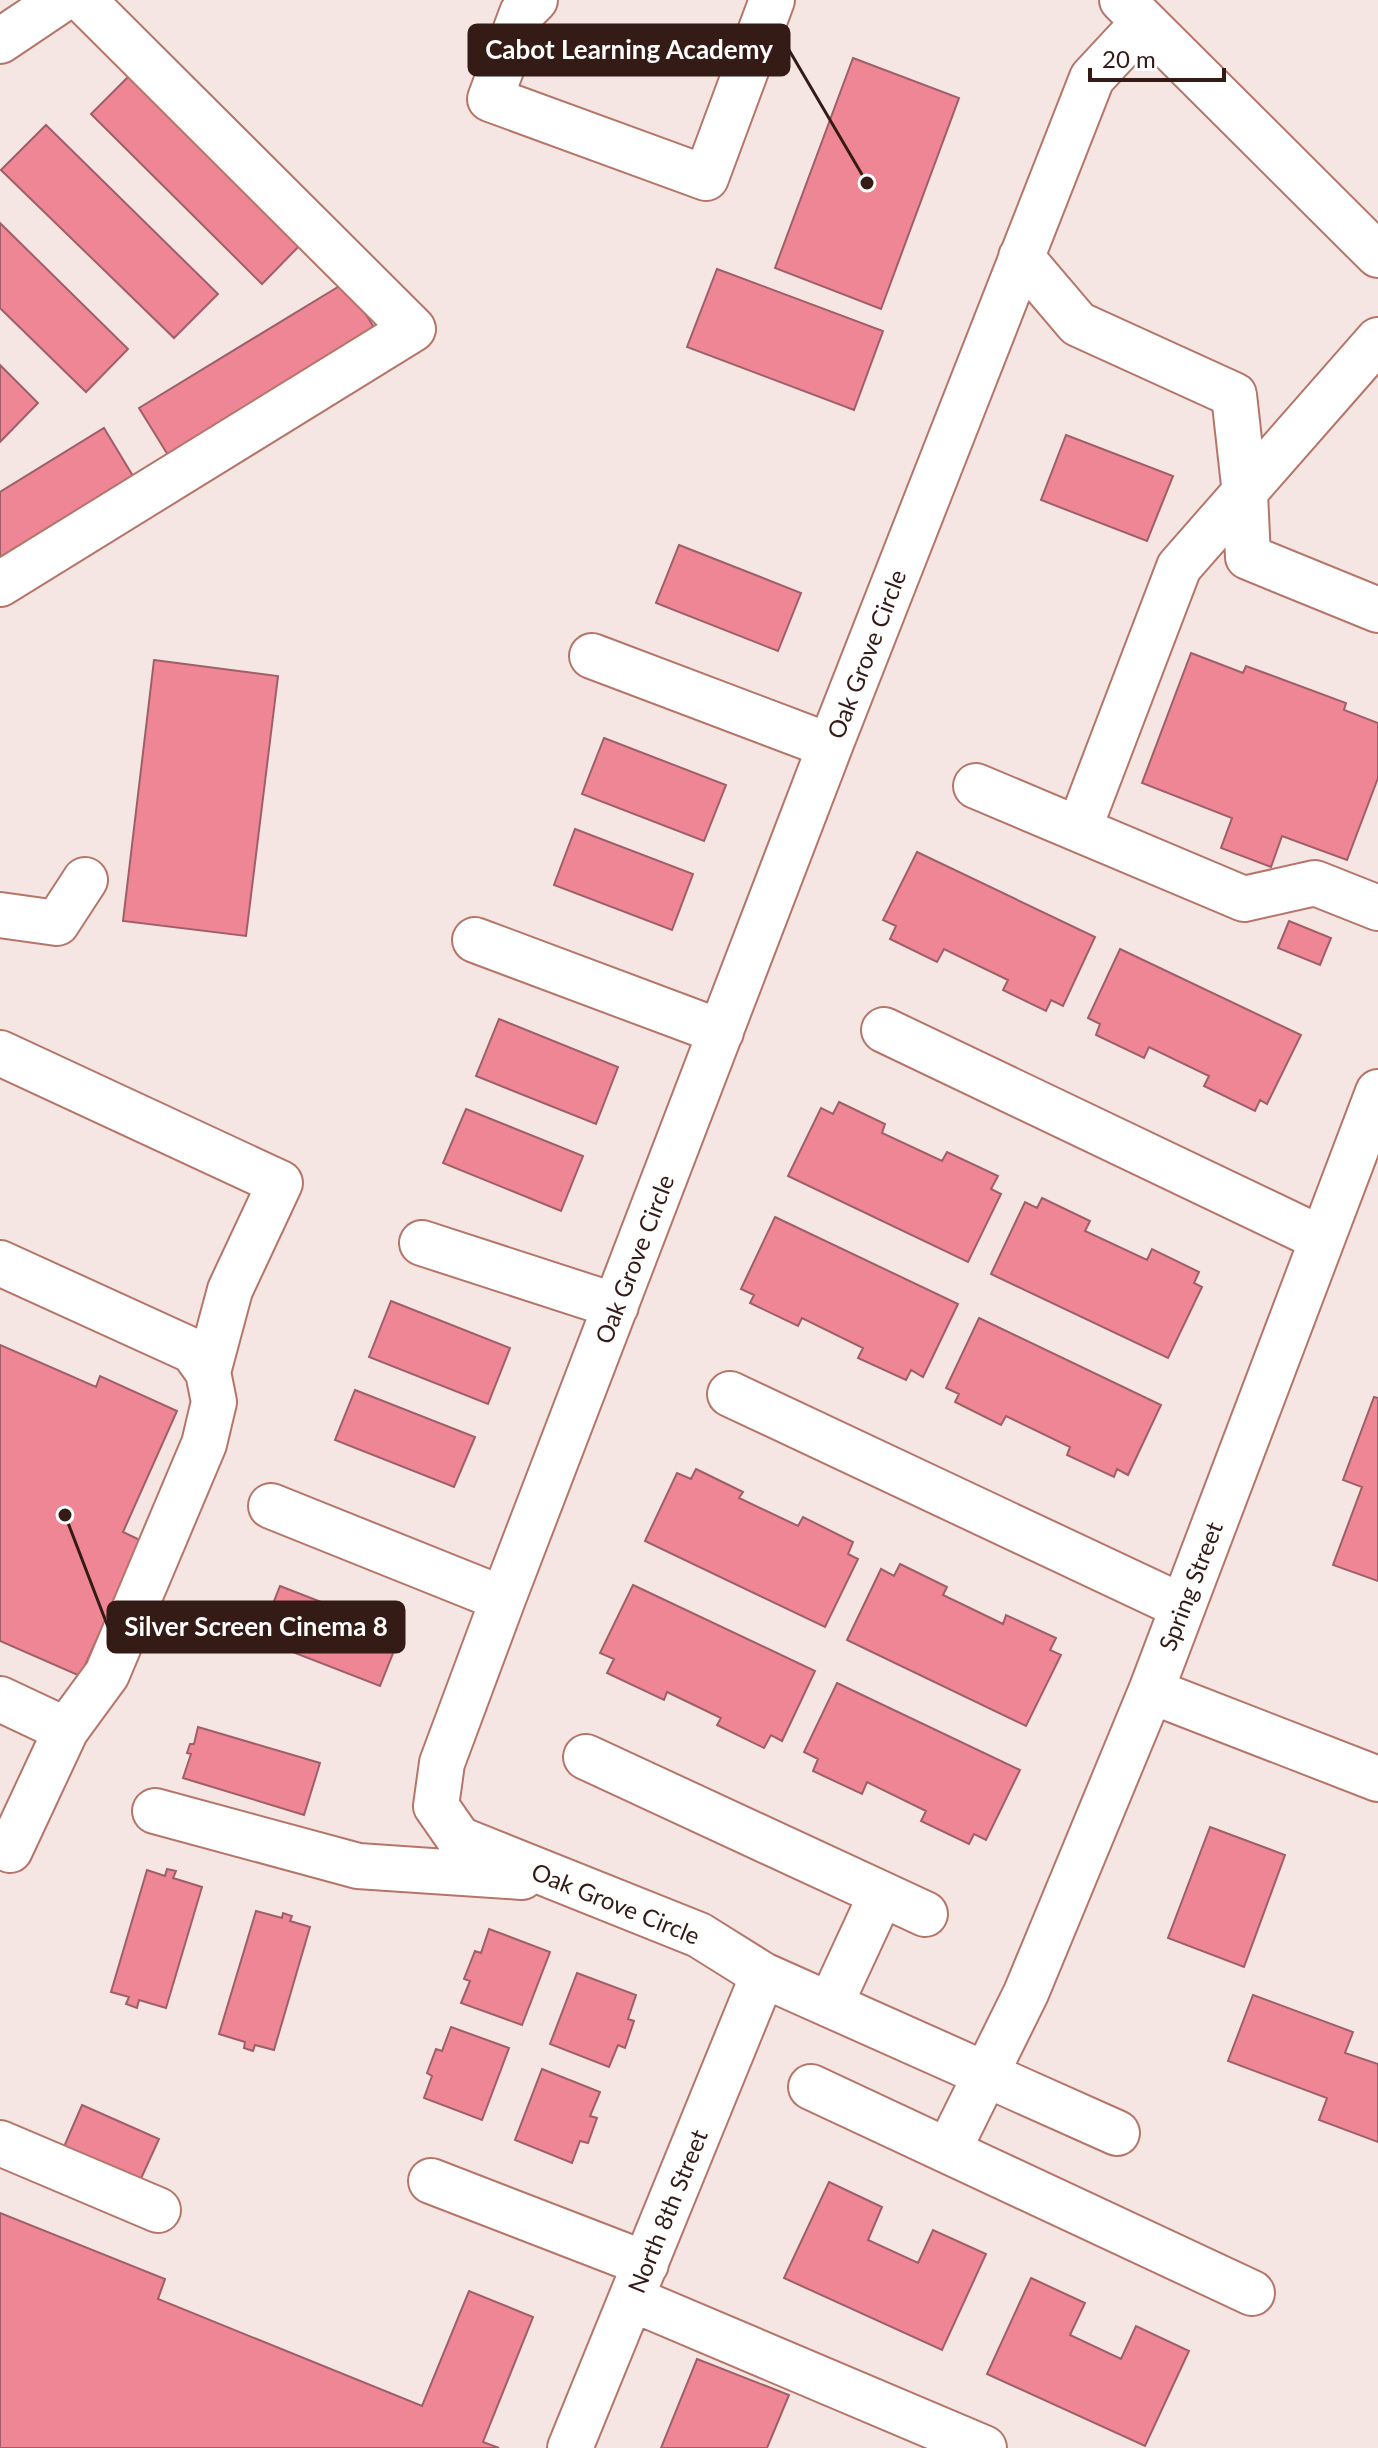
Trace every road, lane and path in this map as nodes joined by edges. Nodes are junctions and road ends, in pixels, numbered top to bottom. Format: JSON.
{"nodes":[{"id":1,"x":61,"y":0,"type":"edge"},
{"id":2,"x":83,"y":0,"type":"edge"},
{"id":3,"x":535,"y":0,"type":"edge"},
{"id":4,"x":772,"y":0,"type":"edge"},
{"id":5,"x":1133,"y":11,"type":"edge"},
{"id":6,"x":0,"y":41,"type":"edge"},
{"id":7,"x":1374,"y":235,"type":"edge"},
{"id":8,"x":1021,"y":257,"type":"junction"},
{"id":9,"x":1378,"y":340,"type":"edge"},
{"id":10,"x":1245,"y":494,"type":"junction"},
{"id":11,"x":0,"y":584,"type":"edge"},
{"id":12,"x":1378,"y":610,"type":"edge"},
{"id":13,"x":592,"y":656,"type":"dead end"},
{"id":14,"x":830,"y":746,"type":"junction"},
{"id":15,"x":976,"y":786,"type":"dead end"},
{"id":16,"x":1079,"y":829,"type":"junction"},
{"id":17,"x":85,"y":880,"type":"dead end"},
{"id":18,"x":1378,"y":908,"type":"edge"},
{"id":19,"x":0,"y":915,"type":"edge"},
{"id":20,"x":475,"y":940,"type":"dead end"},
{"id":21,"x":884,"y":1030,"type":"dead end"},
{"id":22,"x":721,"y":1032,"type":"junction"},
{"id":23,"x":0,"y":1053,"type":"edge"},
{"id":24,"x":1378,"y":1092,"type":"edge"},
{"id":25,"x":1322,"y":1239,"type":"junction"},
{"id":26,"x":422,"y":1243,"type":"dead end"},
{"id":27,"x":0,"y":1263,"type":"edge"},
{"id":28,"x":616,"y":1306,"type":"junction"},
{"id":29,"x":208,"y":1372,"type":"junction"},
{"id":30,"x":730,"y":1394,"type":"dead end"},
{"id":31,"x":271,"y":1506,"type":"dead end"},
{"id":32,"x":503,"y":1599,"type":"junction"},
{"id":33,"x":1183,"y":1607,"type":"junction"},
{"id":34,"x":1151,"y":1691,"type":"junction"},
{"id":35,"x":0,"y":1699,"type":"edge"},
{"id":36,"x":66,"y":1730,"type":"junction"},
{"id":37,"x":586,"y":1757,"type":"dead end"},
{"id":38,"x":1378,"y":1779,"type":"edge"},
{"id":39,"x":155,"y":1811,"type":"dead end"},
{"id":40,"x":3,"y":1855,"type":"edge"},
{"id":41,"x":557,"y":1880,"type":"junction"},
{"id":42,"x":881,"y":1895,"type":"junction"},
{"id":43,"x":925,"y":1914,"type":"dead end"},
{"id":44,"x":763,"y":1975,"type":"junction"},
{"id":45,"x":830,"y":2005,"type":"junction"},
{"id":46,"x":987,"y":2074,"type":"junction"},
{"id":47,"x":811,"y":2087,"type":"dead end"},
{"id":48,"x":1117,"y":2133,"type":"dead end"},
{"id":49,"x":0,"y":2143,"type":"edge"},
{"id":50,"x":948,"y":2151,"type":"junction"},
{"id":51,"x":431,"y":2181,"type":"dead end"},
{"id":52,"x":158,"y":2210,"type":"dead end"},
{"id":53,"x":639,"y":2282,"type":"junction"},
{"id":54,"x":1252,"y":2293,"type":"dead end"},
{"id":55,"x":570,"y":2448,"type":"edge"},
{"id":56,"x":984,"y":2448,"type":"edge"}],
"edges":[{"from":1,"to":6,"type":"street"},
{"from":2,"to":11,"type":"street"},
{"from":3,"to":4,"type":"street"},
{"from":5,"to":7,"type":"street"},
{"from":5,"to":8,"type":"street","name":"Oak Grove Circle"},
{"from":8,"to":10,"type":"street"},
{"from":8,"to":14,"type":"street","name":"Oak Grove Circle"},
{"from":9,"to":10,"type":"street"},
{"from":10,"to":12,"type":"street"},
{"from":10,"to":16,"type":"street"},
{"from":13,"to":14,"type":"street"},
{"from":14,"to":22,"type":"street","name":"Oak Grove Circle"},
{"from":15,"to":16,"type":"street"},
{"from":16,"to":18,"type":"street"},
{"from":17,"to":19,"type":"street"},
{"from":20,"to":22,"type":"street"},
{"from":21,"to":25,"type":"street"},
{"from":22,"to":28,"type":"street","name":"Oak Grove Circle"},
{"from":23,"to":29,"type":"street"},
{"from":24,"to":25,"type":"street","name":"Spring Street"},
{"from":25,"to":33,"type":"street","name":"Spring Street"},
{"from":26,"to":28,"type":"street"},
{"from":27,"to":29,"type":"street"},
{"from":28,"to":32,"type":"street","name":"Oak Grove Circle"},
{"from":29,"to":36,"type":"street"},
{"from":30,"to":33,"type":"street"},
{"from":31,"to":32,"type":"street"},
{"from":32,"to":41,"type":"street","name":"Oak Grove Circle"},
{"from":33,"to":34,"type":"street","name":"Spring Street"},
{"from":34,"to":38,"type":"street"},
{"from":34,"to":46,"type":"street","name":"Spring Street"},
{"from":35,"to":36,"type":"street"},
{"from":36,"to":40,"type":"street"},
{"from":37,"to":42,"type":"street"},
{"from":39,"to":41,"type":"street"},
{"from":41,"to":44,"type":"street","name":"Oak Grove Circle"},
{"from":42,"to":43,"type":"street"},
{"from":42,"to":45,"type":"street"},
{"from":44,"to":45,"type":"street","name":"Oak Grove Circle"},
{"from":44,"to":53,"type":"street","name":"North 8th Street"},
{"from":45,"to":46,"type":"street","name":"Oak Grove Circle"},
{"from":46,"to":48,"type":"street","name":"Oak Grove Circle"},
{"from":46,"to":50,"type":"street","name":"Spring Street"},
{"from":47,"to":50,"type":"street"},
{"from":49,"to":52,"type":"street"},
{"from":50,"to":54,"type":"street"},
{"from":51,"to":53,"type":"street"},
{"from":53,"to":55,"type":"street","name":"North 8th Street"},
{"from":53,"to":56,"type":"street"}]}
